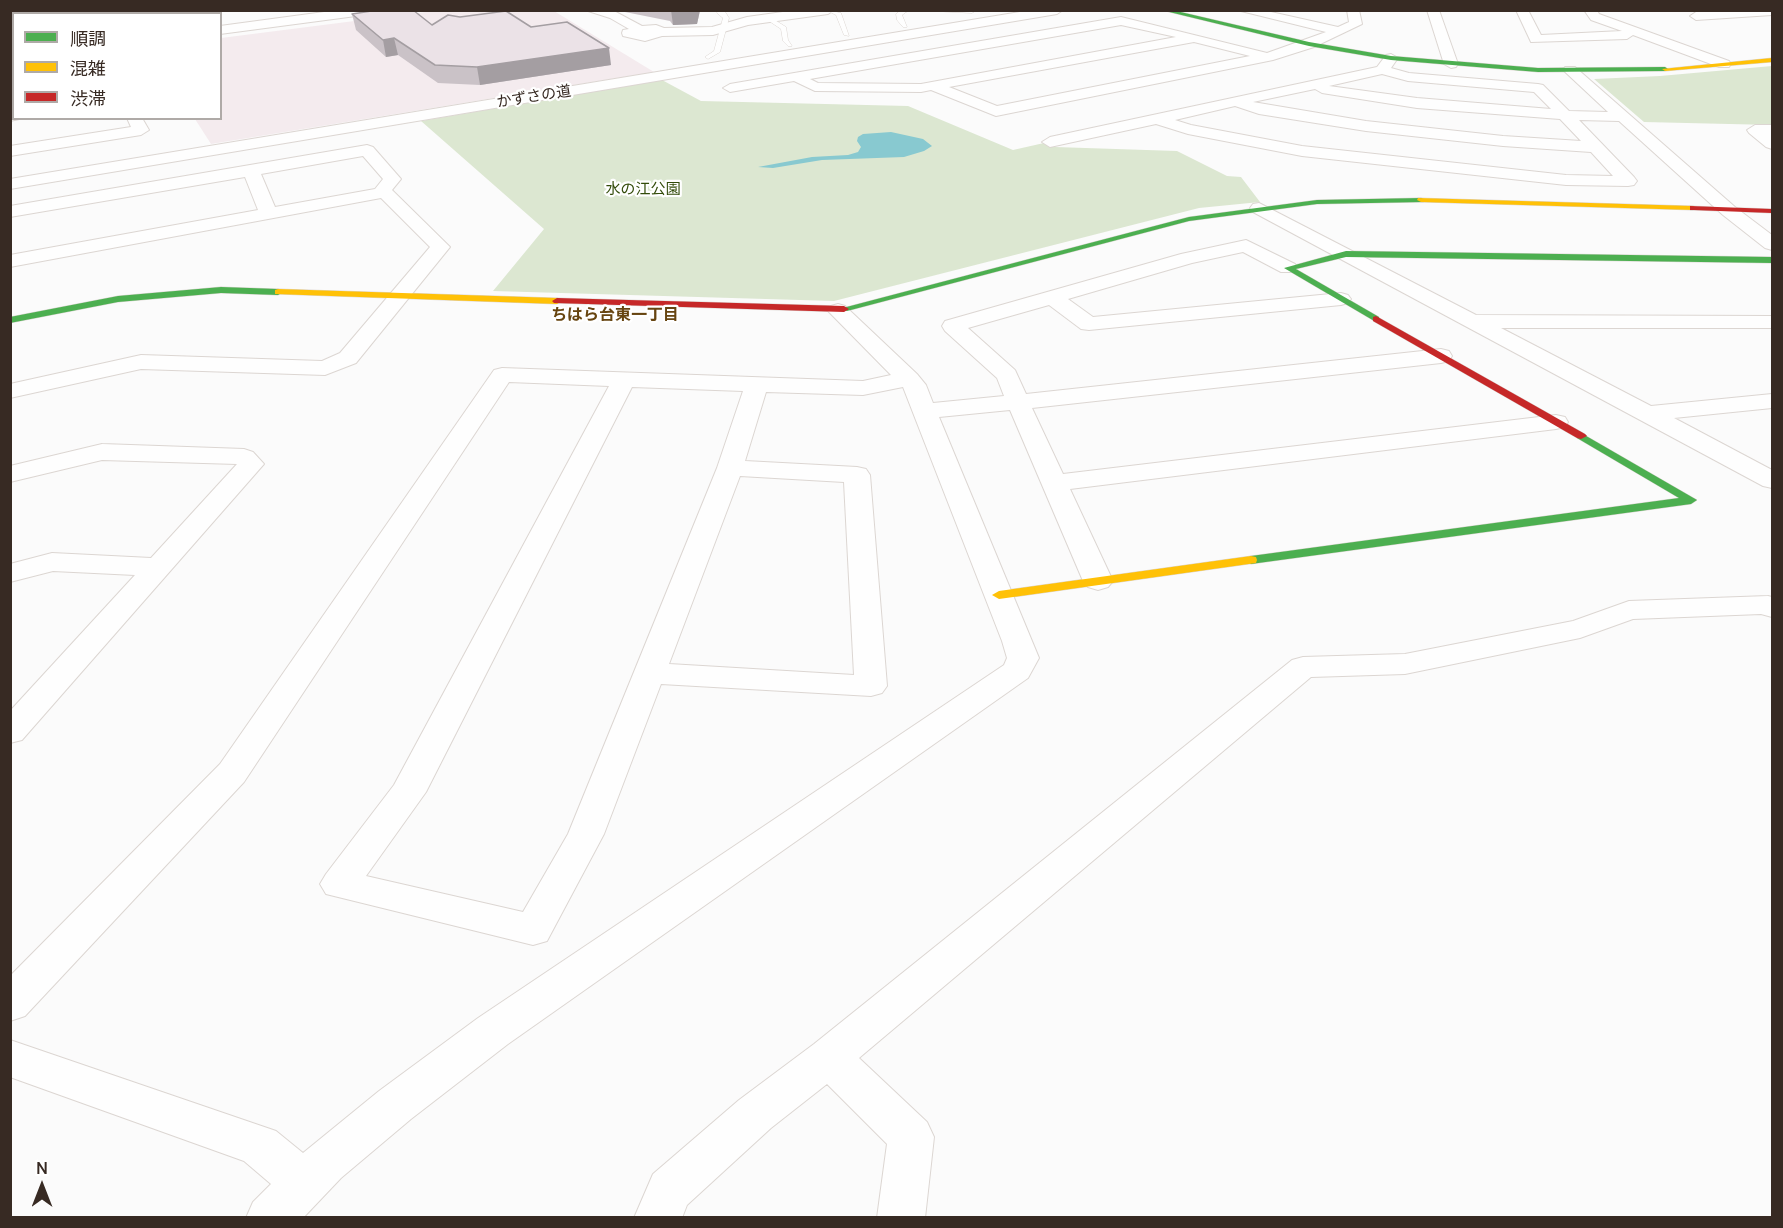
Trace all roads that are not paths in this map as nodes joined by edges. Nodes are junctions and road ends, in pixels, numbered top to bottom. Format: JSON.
{"nodes":[{"id":1,"x":371,"y":10,"type":"edge"},
{"id":2,"x":591,"y":10,"type":"edge"},
{"id":3,"x":721,"y":10,"type":"edge"},
{"id":4,"x":829,"y":10,"type":"edge"},
{"id":5,"x":906,"y":10,"type":"edge"},
{"id":6,"x":916,"y":10,"type":"edge"},
{"id":7,"x":1057,"y":10,"type":"edge"},
{"id":8,"x":1163,"y":10,"type":"edge"},
{"id":9,"x":1243,"y":10,"type":"edge"},
{"id":10,"x":1353,"y":10,"type":"edge"},
{"id":11,"x":1433,"y":10,"type":"edge"},
{"id":12,"x":1522,"y":10,"type":"edge"},
{"id":13,"x":1590,"y":10,"type":"edge"},
{"id":14,"x":972,"y":11,"type":"edge"},
{"id":15,"x":1773,"y":11,"type":"edge"},
{"id":16,"x":616,"y":13,"type":"edge"},
{"id":17,"x":1696,"y":16,"type":"dead end"},
{"id":18,"x":768,"y":18,"type":"junction"},
{"id":19,"x":905,"y":26,"type":"dead end"},
{"id":20,"x":722,"y":29,"type":"junction"},
{"id":21,"x":222,"y":30,"type":"edge"},
{"id":22,"x":1338,"y":31,"type":"junction"},
{"id":23,"x":847,"y":35,"type":"dead end"},
{"id":24,"x":1642,"y":35,"type":"junction"},
{"id":25,"x":1194,"y":38,"type":"junction"},
{"id":26,"x":790,"y":45,"type":"dead end"},
{"id":27,"x":1309,"y":45,"type":"junction"},
{"id":28,"x":708,"y":57,"type":"dead end"},
{"id":29,"x":1268,"y":57,"type":"junction"},
{"id":30,"x":1773,"y":60,"type":"edge"},
{"id":31,"x":1386,"y":64,"type":"junction"},
{"id":32,"x":1451,"y":64,"type":"junction"},
{"id":33,"x":1724,"y":64,"type":"junction"},
{"id":34,"x":1570,"y":70,"type":"junction"},
{"id":35,"x":796,"y":77,"type":"junction"},
{"id":36,"x":933,"y":86,"type":"junction"},
{"id":37,"x":1310,"y":86,"type":"junction"},
{"id":38,"x":730,"y":88,"type":"dead end"},
{"id":39,"x":1236,"y":102,"type":"junction"},
{"id":40,"x":1566,"y":115,"type":"junction"},
{"id":41,"x":1624,"y":117,"type":"junction"},
{"id":42,"x":1158,"y":119,"type":"junction"},
{"id":43,"x":135,"y":120,"type":"edge"},
{"id":44,"x":1773,"y":130,"type":"edge"},
{"id":45,"x":1050,"y":142,"type":"dead end"},
{"id":46,"x":1773,"y":144,"type":"edge"},
{"id":47,"x":1596,"y":147,"type":"junction"},
{"id":48,"x":10,"y":151,"type":"edge"},
{"id":49,"x":246,"y":172,"type":"junction"},
{"id":50,"x":10,"y":184,"type":"edge"},
{"id":51,"x":381,"y":193,"type":"junction"},
{"id":52,"x":1259,"y":208,"type":"junction"},
{"id":53,"x":1729,"y":211,"type":"junction"},
{"id":54,"x":10,"y":212,"type":"edge"},
{"id":55,"x":1773,"y":212,"type":"edge"},
{"id":56,"x":268,"y":213,"type":"junction"},
{"id":57,"x":1773,"y":244,"type":"edge"},
{"id":58,"x":1346,"y":254,"type":"junction"},
{"id":59,"x":1773,"y":260,"type":"edge"},
{"id":60,"x":10,"y":261,"type":"edge"},
{"id":61,"x":1288,"y":268,"type":"junction"},
{"id":62,"x":401,"y":295,"type":"junction"},
{"id":63,"x":1052,"y":297,"type":"junction"},
{"id":64,"x":1341,"y":298,"type":"junction"},
{"id":65,"x":838,"y":310,"type":"junction"},
{"id":66,"x":10,"y":320,"type":"edge"},
{"id":67,"x":1471,"y":321,"type":"junction"},
{"id":68,"x":1773,"y":322,"type":"edge"},
{"id":69,"x":1441,"y":356,"type":"junction"},
{"id":70,"x":624,"y":379,"type":"junction"},
{"id":71,"x":909,"y":379,"type":"junction"},
{"id":72,"x":757,"y":384,"type":"junction"},
{"id":73,"x":10,"y":391,"type":"edge"},
{"id":74,"x":1773,"y":401,"type":"edge"},
{"id":75,"x":1018,"y":402,"type":"junction"},
{"id":76,"x":925,"y":411,"type":"junction"},
{"id":77,"x":1648,"y":414,"type":"junction"},
{"id":78,"x":1556,"y":422,"type":"junction"},
{"id":79,"x":730,"y":468,"type":"junction"},
{"id":80,"x":10,"y":474,"type":"edge"},
{"id":81,"x":1773,"y":480,"type":"edge"},
{"id":82,"x":1054,"y":483,"type":"junction"},
{"id":83,"x":158,"y":567,"type":"junction"},
{"id":84,"x":10,"y":573,"type":"edge"},
{"id":85,"x":1098,"y":582,"type":"junction"},
{"id":86,"x":999,"y":595,"type":"junction"},
{"id":87,"x":1773,"y":608,"type":"edge"},
{"id":88,"x":649,"y":673,"type":"junction"},
{"id":89,"x":10,"y":732,"type":"edge"},
{"id":90,"x":10,"y":1004,"type":"edge"},
{"id":91,"x":830,"y":1057,"type":"junction"},
{"id":92,"x":10,"y":1058,"type":"edge"},
{"id":93,"x":305,"y":1183,"type":"junction"},
{"id":94,"x":270,"y":1218,"type":"edge"},
{"id":95,"x":658,"y":1218,"type":"edge"},
{"id":96,"x":901,"y":1218,"type":"edge"}],
"edges":[{"from":1,"to":21,"type":"street"},
{"from":2,"to":16,"type":"street"},
{"from":3,"to":20,"type":"lane"},
{"from":4,"to":18,"type":"street"},
{"from":4,"to":23,"type":"lane"},
{"from":5,"to":19,"type":"lane"},
{"from":6,"to":14,"type":"lane"},
{"from":7,"to":50,"type":"street","name":"かずさの道"},
{"from":8,"to":27,"type":"street"},
{"from":9,"to":22,"type":"street"},
{"from":10,"to":22,"type":"street"},
{"from":11,"to":32,"type":"street"},
{"from":12,"to":24,"type":"street"},
{"from":13,"to":24,"type":"street"},
{"from":15,"to":17,"type":"street"},
{"from":16,"to":20,"type":"street"},
{"from":18,"to":20,"type":"street"},
{"from":18,"to":26,"type":"lane"},
{"from":20,"to":28,"type":"lane"},
{"from":22,"to":27,"type":"street"},
{"from":24,"to":33,"type":"street"},
{"from":25,"to":29,"type":"street"},
{"from":25,"to":35,"type":"street"},
{"from":25,"to":36,"type":"street"},
{"from":27,"to":29,"type":"street"},
{"from":27,"to":31,"type":"street"},
{"from":29,"to":36,"type":"street"},
{"from":30,"to":33,"type":"street"},
{"from":31,"to":32,"type":"street"},
{"from":31,"to":37,"type":"street"},
{"from":31,"to":40,"type":"street"},
{"from":32,"to":34,"type":"street"},
{"from":33,"to":34,"type":"street"},
{"from":34,"to":41,"type":"street"},
{"from":35,"to":36,"type":"street"},
{"from":35,"to":38,"type":"street"},
{"from":37,"to":39,"type":"street"},
{"from":37,"to":40,"type":"street"},
{"from":39,"to":42,"type":"street"},
{"from":39,"to":47,"type":"street"},
{"from":40,"to":41,"type":"street"},
{"from":40,"to":47,"type":"street"},
{"from":41,"to":53,"type":"street"},
{"from":42,"to":45,"type":"street"},
{"from":42,"to":47,"type":"street"},
{"from":43,"to":48,"type":"street"},
{"from":44,"to":46,"type":"street"},
{"from":49,"to":51,"type":"street"},
{"from":49,"to":54,"type":"street"},
{"from":49,"to":56,"type":"street"},
{"from":51,"to":56,"type":"street"},
{"from":51,"to":62,"type":"street"},
{"from":52,"to":53,"type":"street"},
{"from":52,"to":58,"type":"street"},
{"from":52,"to":65,"type":"street"},
{"from":53,"to":55,"type":"street"},
{"from":53,"to":57,"type":"street"},
{"from":56,"to":60,"type":"street"},
{"from":58,"to":59,"type":"street"},
{"from":58,"to":61,"type":"street"},
{"from":58,"to":67,"type":"street"},
{"from":61,"to":63,"type":"street"},
{"from":61,"to":64,"type":"street"},
{"from":62,"to":65,"type":"street"},
{"from":62,"to":66,"type":"street"},
{"from":62,"to":73,"type":"street"},
{"from":63,"to":64,"type":"street"},
{"from":63,"to":75,"type":"street"},
{"from":64,"to":69,"type":"street"},
{"from":65,"to":71,"type":"street"},
{"from":67,"to":68,"type":"street"},
{"from":67,"to":77,"type":"street"},
{"from":69,"to":75,"type":"street"},
{"from":69,"to":78,"type":"street"},
{"from":70,"to":72,"type":"street"},
{"from":70,"to":88,"type":"street"},
{"from":70,"to":90,"type":"street"},
{"from":71,"to":72,"type":"street"},
{"from":71,"to":76,"type":"street"},
{"from":72,"to":79,"type":"street"},
{"from":74,"to":77,"type":"street"},
{"from":75,"to":76,"type":"street"},
{"from":75,"to":82,"type":"street"},
{"from":76,"to":86,"type":"street"},
{"from":77,"to":81,"type":"street"},
{"from":78,"to":82,"type":"street"},
{"from":78,"to":85,"type":"street"},
{"from":79,"to":88,"type":"street"},
{"from":79,"to":88,"type":"street"},
{"from":80,"to":83,"type":"street"},
{"from":82,"to":85,"type":"street"},
{"from":83,"to":84,"type":"street"},
{"from":83,"to":89,"type":"street"},
{"from":85,"to":86,"type":"street"},
{"from":86,"to":93,"type":"street"},
{"from":87,"to":91,"type":"street"},
{"from":91,"to":95,"type":"street"},
{"from":91,"to":96,"type":"street"},
{"from":92,"to":93,"type":"street"},
{"from":93,"to":94,"type":"street"}]}
